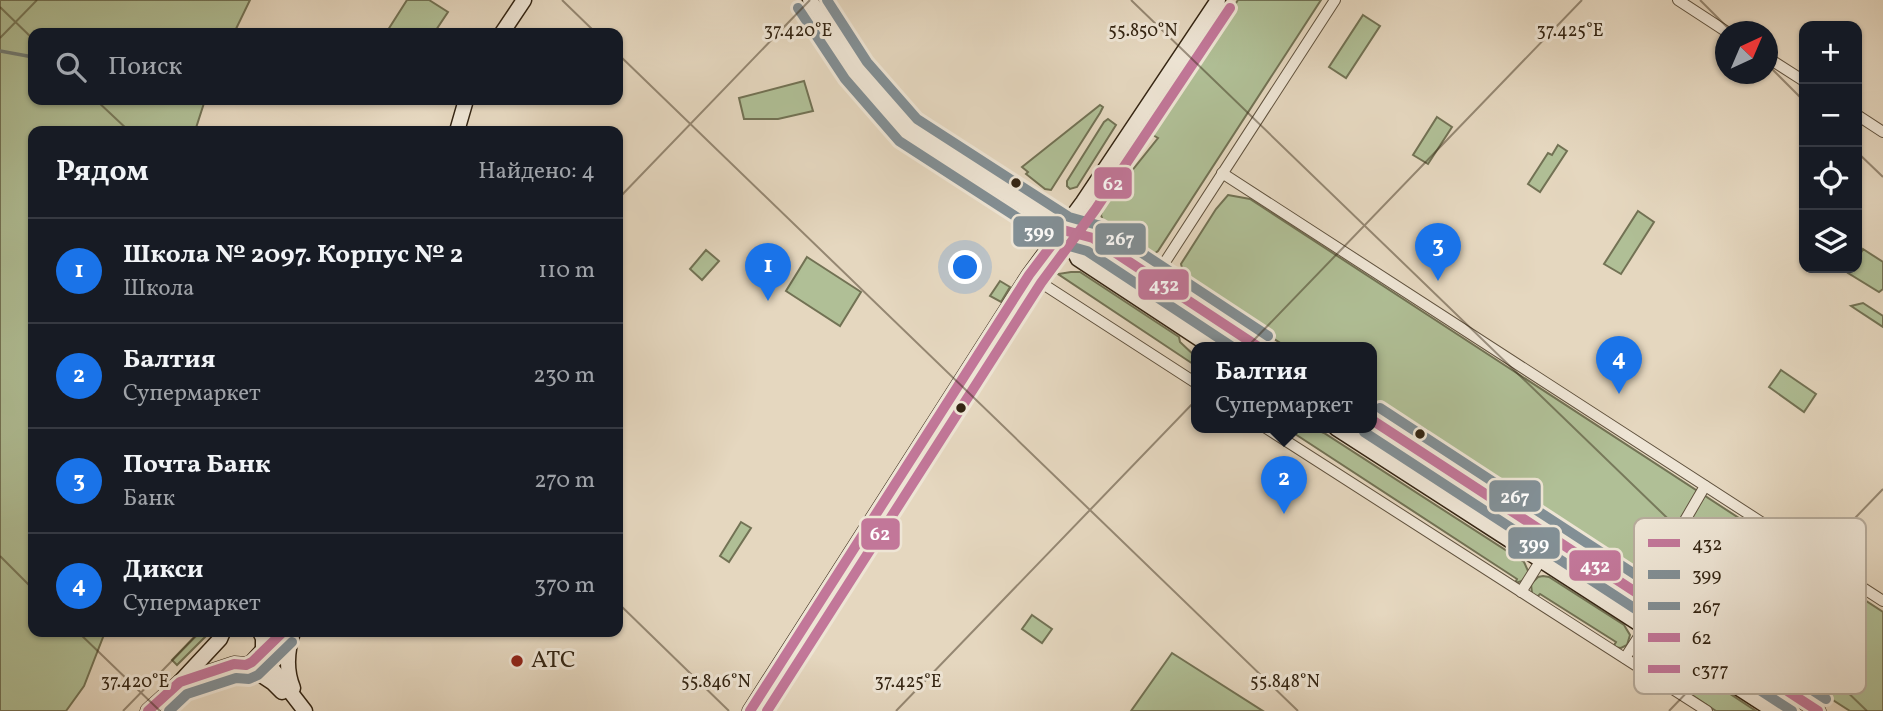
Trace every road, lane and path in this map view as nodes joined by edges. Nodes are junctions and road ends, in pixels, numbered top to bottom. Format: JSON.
{"nodes":[{"id":1,"x":524,"y":0,"type":"edge"},
{"id":2,"x":810,"y":0,"type":"edge"},
{"id":3,"x":1218,"y":0,"type":"edge"},
{"id":4,"x":1335,"y":0,"type":"edge"},
{"id":5,"x":1678,"y":0,"type":"edge"},
{"id":6,"x":1715,"y":24,"type":"edge"},
{"id":7,"x":505,"y":28,"type":"edge"},
{"id":8,"x":1778,"y":64,"type":"edge"},
{"id":9,"x":1799,"y":78,"type":"edge"},
{"id":10,"x":465,"y":105,"type":"edge"},
{"id":11,"x":1862,"y":118,"type":"edge"},
{"id":12,"x":458,"y":126,"type":"edge"},
{"id":13,"x":1883,"y":132,"type":"edge"},
{"id":14,"x":1222,"y":173,"type":"junction"},
{"id":15,"x":1063,"y":230,"type":"junction"},
{"id":16,"x":1029,"y":275,"type":"junction"},
{"id":17,"x":1154,"y":279,"type":"junction"},
{"id":18,"x":1204,"y":342,"type":"edge"},
{"id":19,"x":1251,"y":342,"type":"edge"},
{"id":20,"x":1191,"y":380,"type":"edge"},
{"id":21,"x":1377,"y":424,"type":"edge"},
{"id":22,"x":1274,"y":433,"type":"edge"},
{"id":23,"x":1344,"y":433,"type":"edge"},
{"id":24,"x":1704,"y":486,"type":"junction"},
{"id":25,"x":1686,"y":518,"type":"edge"},
{"id":26,"x":1754,"y":518,"type":"edge"},
{"id":27,"x":1541,"y":560,"type":"junction"},
{"id":28,"x":1866,"y":590,"type":"edge"},
{"id":29,"x":1634,"y":591,"type":"edge"},
{"id":30,"x":1521,"y":592,"type":"junction"},
{"id":31,"x":1883,"y":601,"type":"edge"},
{"id":32,"x":1634,"y":621,"type":"edge"},
{"id":33,"x":219,"y":637,"type":"edge"},
{"id":34,"x":221,"y":637,"type":"edge"},
{"id":35,"x":262,"y":637,"type":"edge"},
{"id":36,"x":278,"y":637,"type":"edge"},
{"id":37,"x":292,"y":637,"type":"edge"},
{"id":38,"x":1634,"y":644,"type":"edge"},
{"id":39,"x":262,"y":652,"type":"junction"},
{"id":40,"x":1625,"y":658,"type":"junction"},
{"id":41,"x":240,"y":664,"type":"junction"},
{"id":42,"x":1634,"y":664,"type":"edge"},
{"id":43,"x":180,"y":682,"type":"junction"},
{"id":44,"x":1681,"y":694,"type":"edge"},
{"id":45,"x":1748,"y":694,"type":"edge"},
{"id":46,"x":1792,"y":694,"type":"edge"},
{"id":47,"x":301,"y":707,"type":"edge"},
{"id":48,"x":148,"y":711,"type":"edge"},
{"id":49,"x":750,"y":711,"type":"edge"},
{"id":50,"x":1707,"y":711,"type":"edge"},
{"id":51,"x":1774,"y":711,"type":"edge"},
{"id":52,"x":1818,"y":711,"type":"edge"}],
"edges":[{"from":1,"to":7,"type":"main road"},
{"from":2,"to":15,"type":"main road"},
{"from":3,"to":15,"type":"main road"},
{"from":4,"to":14,"type":"street"},
{"from":5,"to":6,"type":"street"},
{"from":8,"to":9,"type":"street"},
{"from":10,"to":12,"type":"main road"},
{"from":11,"to":13,"type":"street"},
{"from":14,"to":17,"type":"street"},
{"from":14,"to":24,"type":"street"},
{"from":15,"to":16,"type":"main road"},
{"from":15,"to":17,"type":"main road"},
{"from":15,"to":18,"type":"main road"},
{"from":16,"to":20,"type":"street"},
{"from":16,"to":49,"type":"main road"},
{"from":17,"to":19,"type":"main road"},
{"from":21,"to":29,"type":"main road"},
{"from":22,"to":30,"type":"street"},
{"from":23,"to":27,"type":"main road"},
{"from":24,"to":25,"type":"street"},
{"from":24,"to":26,"type":"street"},
{"from":27,"to":30,"type":"street"},
{"from":27,"to":32,"type":"main road"},
{"from":28,"to":31,"type":"street"},
{"from":30,"to":40,"type":"street"},
{"from":33,"to":43,"type":"main road"},
{"from":34,"to":41,"type":"main road"},
{"from":35,"to":39,"type":"main road"},
{"from":36,"to":39,"type":"main road"},
{"from":37,"to":47,"type":"main road"},
{"from":38,"to":40,"type":"street"},
{"from":39,"to":41,"type":"main road"},
{"from":39,"to":47,"type":"main road"},
{"from":40,"to":42,"type":"street"},
{"from":41,"to":43,"type":"main road"},
{"from":41,"to":47,"type":"main road"},
{"from":43,"to":48,"type":"main road"},
{"from":44,"to":50,"type":"street"},
{"from":45,"to":51,"type":"main road"},
{"from":46,"to":52,"type":"main road"}]}
